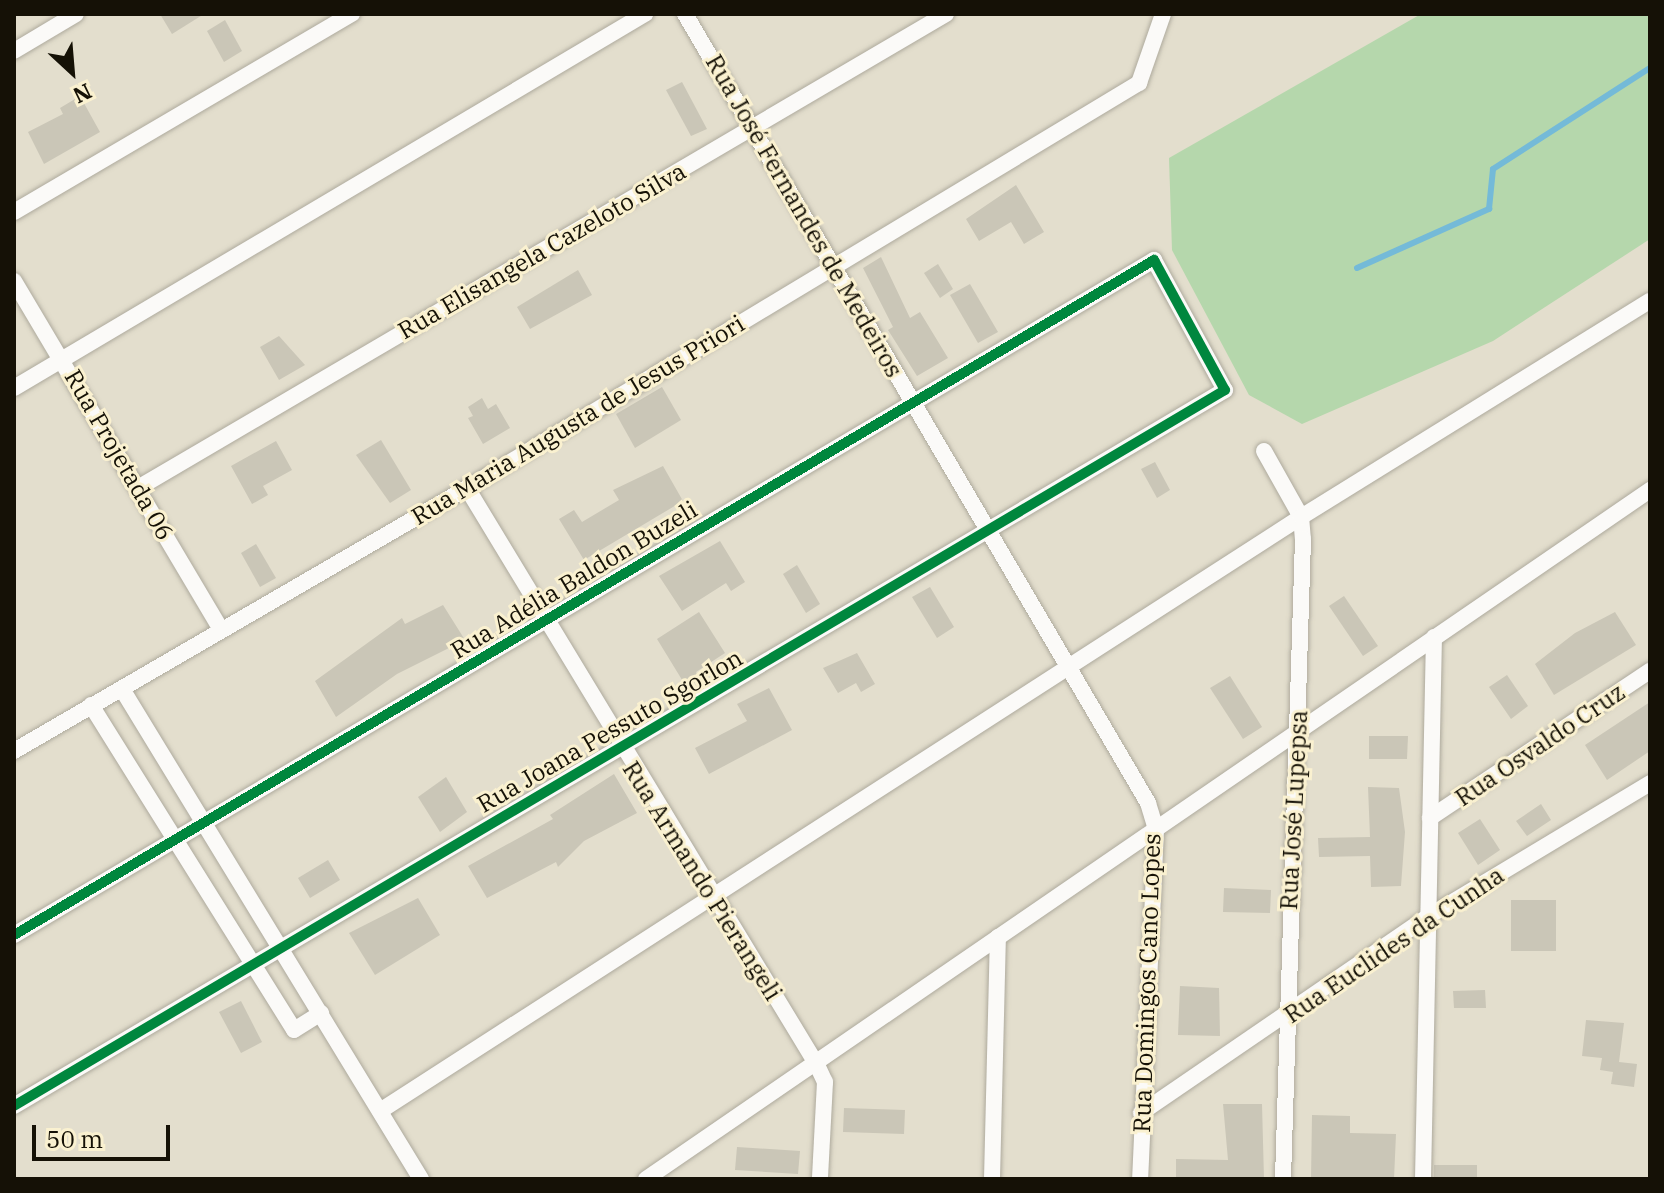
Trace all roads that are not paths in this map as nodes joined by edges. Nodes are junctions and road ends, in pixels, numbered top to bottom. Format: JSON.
{"nodes":[{"id":1,"x":76,"y":14,"type":"edge"},
{"id":2,"x":352,"y":14,"type":"edge"},
{"id":3,"x":645,"y":14,"type":"edge"},
{"id":4,"x":685,"y":14,"type":"edge"},
{"id":5,"x":946,"y":14,"type":"edge"},
{"id":6,"x":1163,"y":14,"type":"edge"},
{"id":7,"x":14,"y":51,"type":"edge"},
{"id":8,"x":754,"y":127,"type":"junction"},
{"id":9,"x":14,"y":212,"type":"edge"},
{"id":10,"x":1154,"y":260,"type":"joint"},
{"id":11,"x":835,"y":267,"type":"junction"},
{"id":12,"x":14,"y":281,"type":"edge"},
{"id":13,"x":1650,"y":301,"type":"edge"},
{"id":14,"x":63,"y":359,"type":"junction"},
{"id":15,"x":14,"y":388,"type":"edge"},
{"id":16,"x":913,"y":402,"type":"junction"},
{"id":17,"x":1264,"y":451,"type":"dead end"},
{"id":18,"x":138,"y":488,"type":"junction"},
{"id":19,"x":467,"y":488,"type":"junction"},
{"id":20,"x":1650,"y":490,"type":"edge"},
{"id":21,"x":1301,"y":517,"type":"junction"},
{"id":22,"x":989,"y":531,"type":"junction"},
{"id":23,"x":545,"y":621,"type":"junction"},
{"id":24,"x":221,"y":629,"type":"junction"},
{"id":25,"x":1434,"y":637,"type":"junction"},
{"id":26,"x":1068,"y":666,"type":"junction"},
{"id":27,"x":1650,"y":671,"type":"edge"},
{"id":28,"x":122,"y":689,"type":"junction"},
{"id":29,"x":91,"y":705,"type":"junction"},
{"id":30,"x":1299,"y":729,"type":"junction"},
{"id":31,"x":620,"y":748,"type":"junction"},
{"id":32,"x":14,"y":751,"type":"edge"},
{"id":33,"x":1650,"y":783,"type":"edge"},
{"id":34,"x":1430,"y":818,"type":"junction"},
{"id":35,"x":200,"y":826,"type":"junction"},
{"id":36,"x":1156,"y":829,"type":"junction"},
{"id":37,"x":173,"y":840,"type":"junction"},
{"id":38,"x":710,"y":897,"type":"junction"},
{"id":39,"x":1429,"y":916,"type":"junction"},
{"id":40,"x":14,"y":935,"type":"edge"},
{"id":41,"x":998,"y":937,"type":"junction"},
{"id":42,"x":282,"y":948,"type":"junction"},
{"id":43,"x":255,"y":964,"type":"junction"},
{"id":44,"x":321,"y":1013,"type":"junction"},
{"id":45,"x":1284,"y":1017,"type":"junction"},
{"id":46,"x":817,"y":1065,"type":"junction"},
{"id":47,"x":14,"y":1106,"type":"edge"},
{"id":48,"x":380,"y":1111,"type":"junction"},
{"id":49,"x":1141,"y":1113,"type":"junction"},
{"id":50,"x":652,"y":1177,"type":"edge"},
{"id":51,"x":421,"y":1179,"type":"edge"},
{"id":52,"x":820,"y":1179,"type":"edge"},
{"id":53,"x":992,"y":1179,"type":"edge"},
{"id":54,"x":1140,"y":1179,"type":"edge"},
{"id":55,"x":1283,"y":1179,"type":"edge"},
{"id":56,"x":1423,"y":1179,"type":"edge"}],
"edges":[{"from":1,"to":7,"type":"street"},
{"from":2,"to":9,"type":"street"},
{"from":3,"to":14,"type":"street"},
{"from":4,"to":8,"type":"street","name":"Rua José Fernandes de Medeiros"},
{"from":5,"to":8,"type":"street","name":"Rua Elisangela Cazeloto Silva"},
{"from":6,"to":11,"type":"street","name":"Rua Maria Augusta de Jesus Priori"},
{"from":8,"to":11,"type":"street","name":"Rua José Fernandes de Medeiros"},
{"from":8,"to":18,"type":"street","name":"Rua Elisangela Cazeloto Silva"},
{"from":10,"to":16,"type":"street","name":"Rua Adélia Baldon Buzeli"},
{"from":10,"to":22,"type":"street","name":"Rua Joana Pessuto Sgorlon"},
{"from":11,"to":16,"type":"street","name":"Rua José Fernandes de Medeiros"},
{"from":11,"to":19,"type":"street","name":"Rua Maria Augusta de Jesus Priori"},
{"from":12,"to":14,"type":"street","name":"Rua Projetada 06"},
{"from":13,"to":21,"type":"street"},
{"from":14,"to":15,"type":"street"},
{"from":14,"to":18,"type":"street","name":"Rua Projetada 06"},
{"from":16,"to":22,"type":"street","name":"Rua José Fernandes de Medeiros"},
{"from":16,"to":23,"type":"street","name":"Rua Adélia Baldon Buzeli"},
{"from":17,"to":21,"type":"street","name":"Rua José Lupepsa"},
{"from":18,"to":24,"type":"street","name":"Rua Projetada 06"},
{"from":19,"to":23,"type":"street","name":"Rua Armando Pierangeli"},
{"from":19,"to":24,"type":"street","name":"Rua Maria Augusta de Jesus Priori"},
{"from":20,"to":25,"type":"street"},
{"from":21,"to":26,"type":"street"},
{"from":21,"to":30,"type":"street","name":"Rua José Lupepsa"},
{"from":22,"to":26,"type":"street","name":"Rua José Fernandes de Medeiros"},
{"from":22,"to":31,"type":"street","name":"Rua Joana Pessuto Sgorlon"},
{"from":23,"to":31,"type":"street","name":"Rua Armando Pierangeli"},
{"from":23,"to":35,"type":"street","name":"Rua Adélia Baldon Buzeli"},
{"from":24,"to":28,"type":"street","name":"Rua Maria Augusta de Jesus Priori"},
{"from":25,"to":30,"type":"street"},
{"from":25,"to":34,"type":"street"},
{"from":26,"to":36,"type":"street","name":"Rua Domingos Cano Lopes"},
{"from":26,"to":38,"type":"street"},
{"from":27,"to":34,"type":"street","name":"Rua Osvaldo Cruz"},
{"from":28,"to":29,"type":"street","name":"Rua Maria Augusta de Jesus Priori"},
{"from":28,"to":35,"type":"street"},
{"from":29,"to":32,"type":"street","name":"Rua Maria Augusta de Jesus Priori"},
{"from":29,"to":37,"type":"street"},
{"from":30,"to":36,"type":"street"},
{"from":30,"to":45,"type":"street","name":"Rua José Lupepsa"},
{"from":31,"to":38,"type":"street","name":"Rua Armando Pierangeli"},
{"from":31,"to":42,"type":"street","name":"Rua Joana Pessuto Sgorlon"},
{"from":33,"to":39,"type":"street","name":"Rua Euclides da Cunha"},
{"from":34,"to":39,"type":"street"},
{"from":35,"to":37,"type":"street","name":"Rua Adélia Baldon Buzeli"},
{"from":35,"to":42,"type":"street"},
{"from":36,"to":41,"type":"street"},
{"from":36,"to":49,"type":"street","name":"Rua Domingos Cano Lopes"},
{"from":37,"to":40,"type":"street","name":"Rua Adélia Baldon Buzeli"},
{"from":37,"to":43,"type":"street"},
{"from":38,"to":46,"type":"street","name":"Rua Armando Pierangeli"},
{"from":38,"to":48,"type":"street"},
{"from":39,"to":45,"type":"street","name":"Rua Euclides da Cunha"},
{"from":39,"to":56,"type":"street"},
{"from":41,"to":46,"type":"street"},
{"from":41,"to":53,"type":"street"},
{"from":42,"to":43,"type":"street","name":"Rua Joana Pessuto Sgorlon"},
{"from":42,"to":44,"type":"street"},
{"from":43,"to":44,"type":"street"},
{"from":43,"to":47,"type":"street","name":"Rua Joana Pessuto Sgorlon"},
{"from":44,"to":48,"type":"street"},
{"from":45,"to":49,"type":"street","name":"Rua Euclides da Cunha"},
{"from":45,"to":55,"type":"street","name":"Rua José Lupepsa"},
{"from":46,"to":50,"type":"street"},
{"from":46,"to":52,"type":"street"},
{"from":48,"to":51,"type":"street"},
{"from":49,"to":54,"type":"street","name":"Rua Domingos Cano Lopes"}]}
